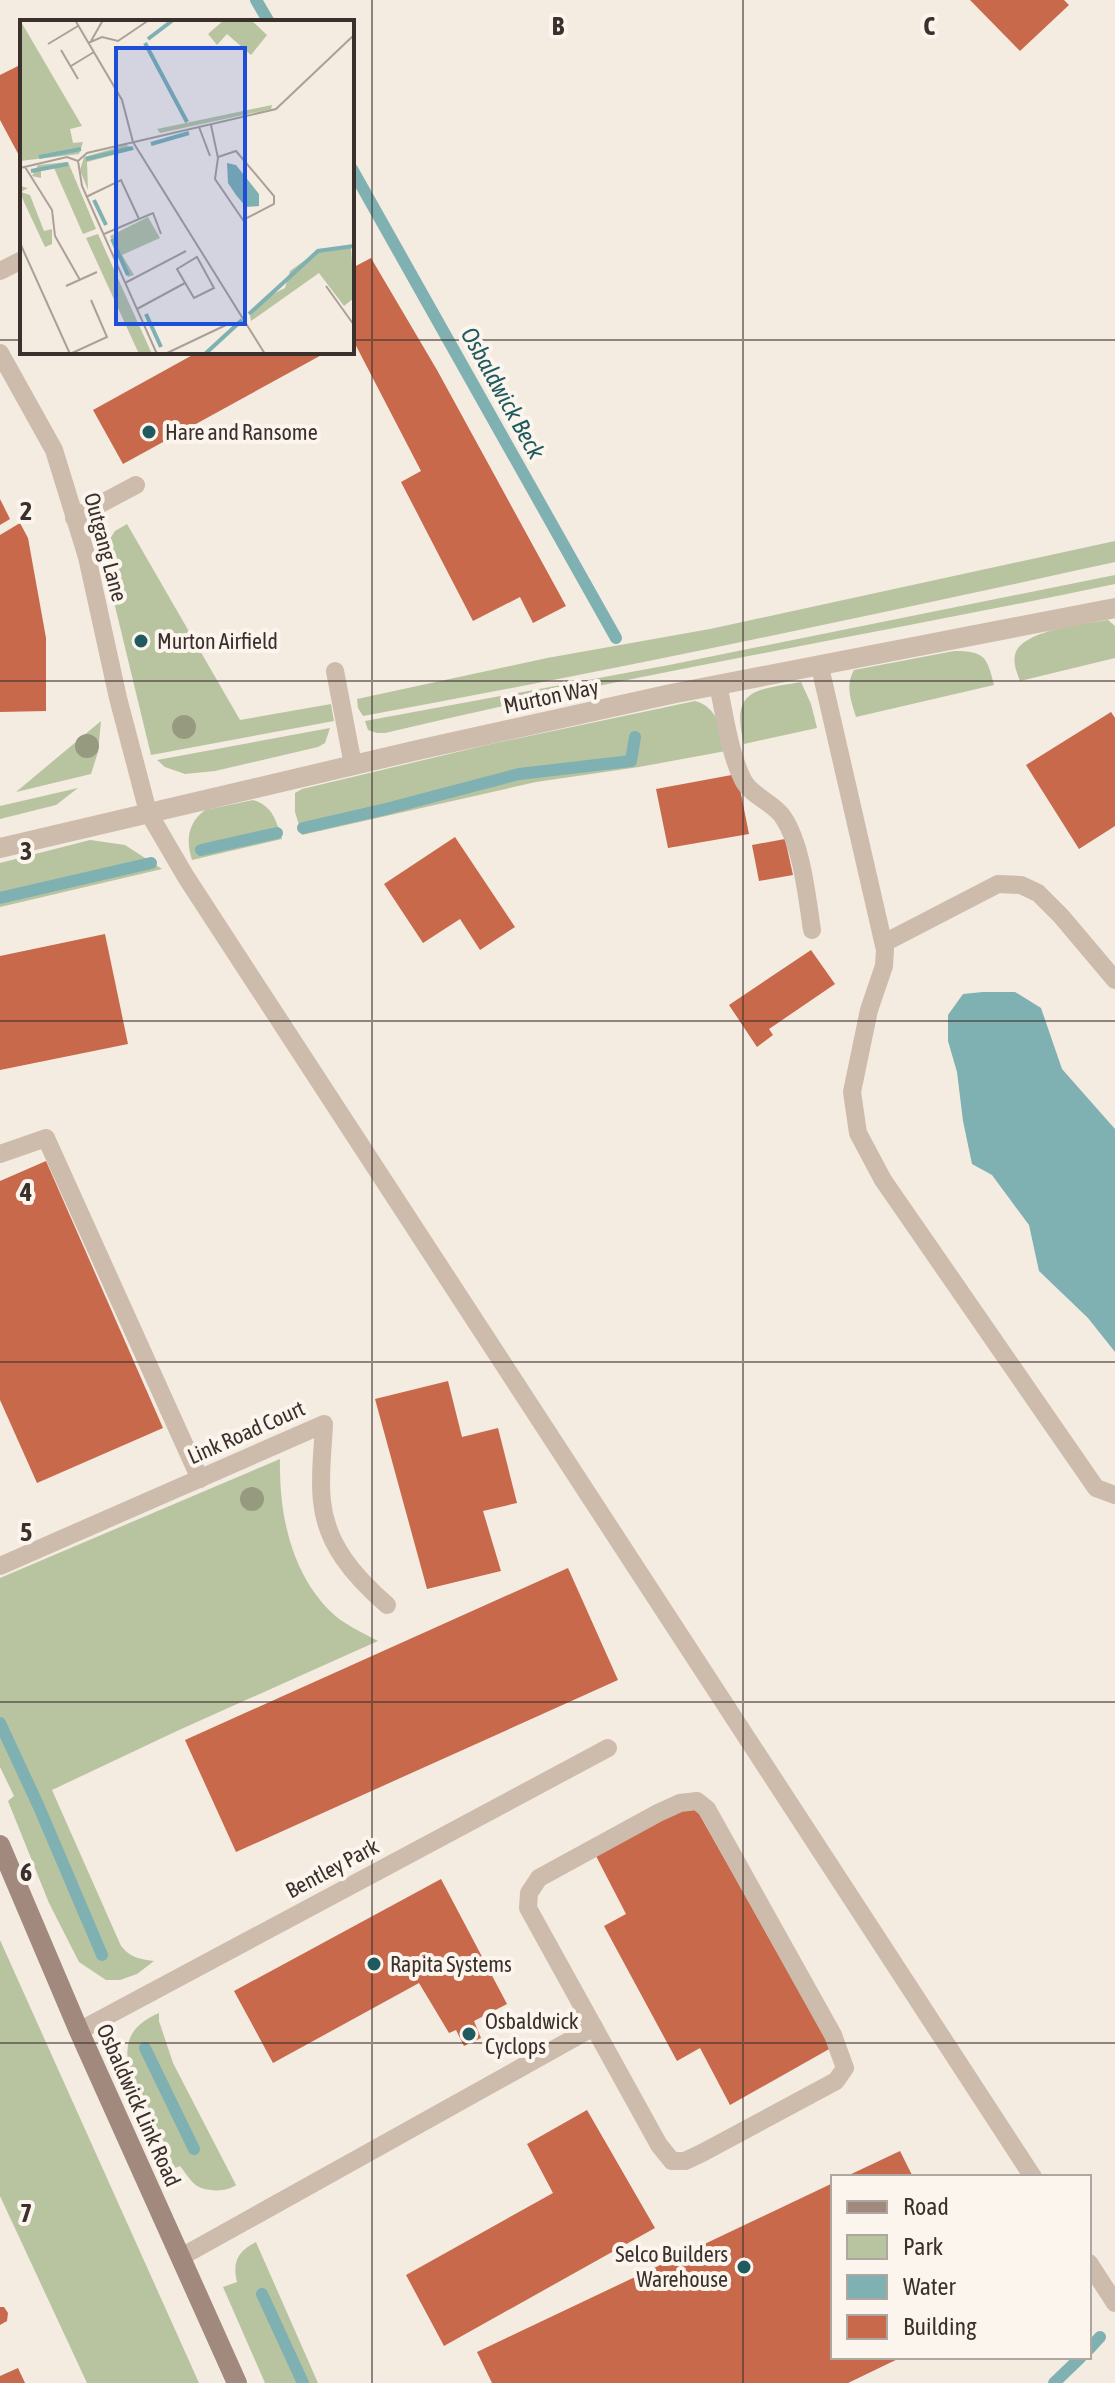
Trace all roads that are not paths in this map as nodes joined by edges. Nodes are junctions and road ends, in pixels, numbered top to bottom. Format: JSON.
{"nodes":[{"id":1,"x":20,"y":261,"type":"edge"},
{"id":2,"x":0,"y":271,"type":"edge"},
{"id":3,"x":0,"y":353,"type":"edge"},
{"id":4,"x":136,"y":485,"type":"dead end"},
{"id":5,"x":74,"y":518,"type":"junction"},
{"id":6,"x":1115,"y":608,"type":"edge"},
{"id":7,"x":820,"y":667,"type":"junction"},
{"id":8,"x":335,"y":671,"type":"dead end"},
{"id":9,"x":718,"y":685,"type":"junction"},
{"id":10,"x":353,"y":765,"type":"junction"},
{"id":11,"x":148,"y":812,"type":"junction"},
{"id":12,"x":0,"y":848,"type":"edge"},
{"id":13,"x":812,"y":930,"type":"dead end"},
{"id":14,"x":884,"y":943,"type":"junction"},
{"id":15,"x":1115,"y":980,"type":"edge"},
{"id":16,"x":0,"y":1154,"type":"edge"},
{"id":17,"x":200,"y":1479,"type":"junction"},
{"id":18,"x":1115,"y":1495,"type":"edge"},
{"id":19,"x":0,"y":1566,"type":"edge"},
{"id":20,"x":387,"y":1605,"type":"dead end"},
{"id":21,"x":608,"y":1748,"type":"dead end"},
{"id":22,"x":0,"y":1845,"type":"edge"},
{"id":23,"x":594,"y":2027,"type":"junction"},
{"id":24,"x":79,"y":2031,"type":"junction"},
{"id":25,"x":1032,"y":2175,"type":"edge"},
{"id":26,"x":181,"y":2257,"type":"junction"},
{"id":27,"x":1091,"y":2266,"type":"edge"},
{"id":28,"x":1115,"y":2303,"type":"edge"},
{"id":29,"x":237,"y":2383,"type":"edge"}],
"edges":[{"from":1,"to":2,"type":"lane"},
{"from":3,"to":5,"type":"lane","name":"Outgang Lane"},
{"from":4,"to":5,"type":"lane"},
{"from":5,"to":11,"type":"lane","name":"Outgang Lane"},
{"from":6,"to":7,"type":"street","name":"Murton Way"},
{"from":7,"to":9,"type":"street","name":"Murton Way"},
{"from":7,"to":14,"type":"lane"},
{"from":8,"to":10,"type":"lane"},
{"from":9,"to":10,"type":"street","name":"Murton Way"},
{"from":9,"to":13,"type":"lane"},
{"from":10,"to":11,"type":"street","name":"Murton Way"},
{"from":11,"to":12,"type":"street","name":"Murton Way"},
{"from":11,"to":25,"type":"lane","name":"Outgang Lane"},
{"from":14,"to":15,"type":"lane"},
{"from":14,"to":18,"type":"lane"},
{"from":16,"to":17,"type":"lane"},
{"from":17,"to":19,"type":"lane","name":"Link Road Court"},
{"from":17,"to":20,"type":"lane","name":"Link Road Court"},
{"from":21,"to":24,"type":"lane","name":"Bentley Park"},
{"from":22,"to":24,"type":"street","name":"Osbaldwick Link Road"},
{"from":23,"to":23,"type":"lane"},
{"from":23,"to":26,"type":"lane"},
{"from":24,"to":26,"type":"street","name":"Osbaldwick Link Road"},
{"from":26,"to":29,"type":"street","name":"Osbaldwick Link Road"},
{"from":27,"to":28,"type":"lane"}]}
